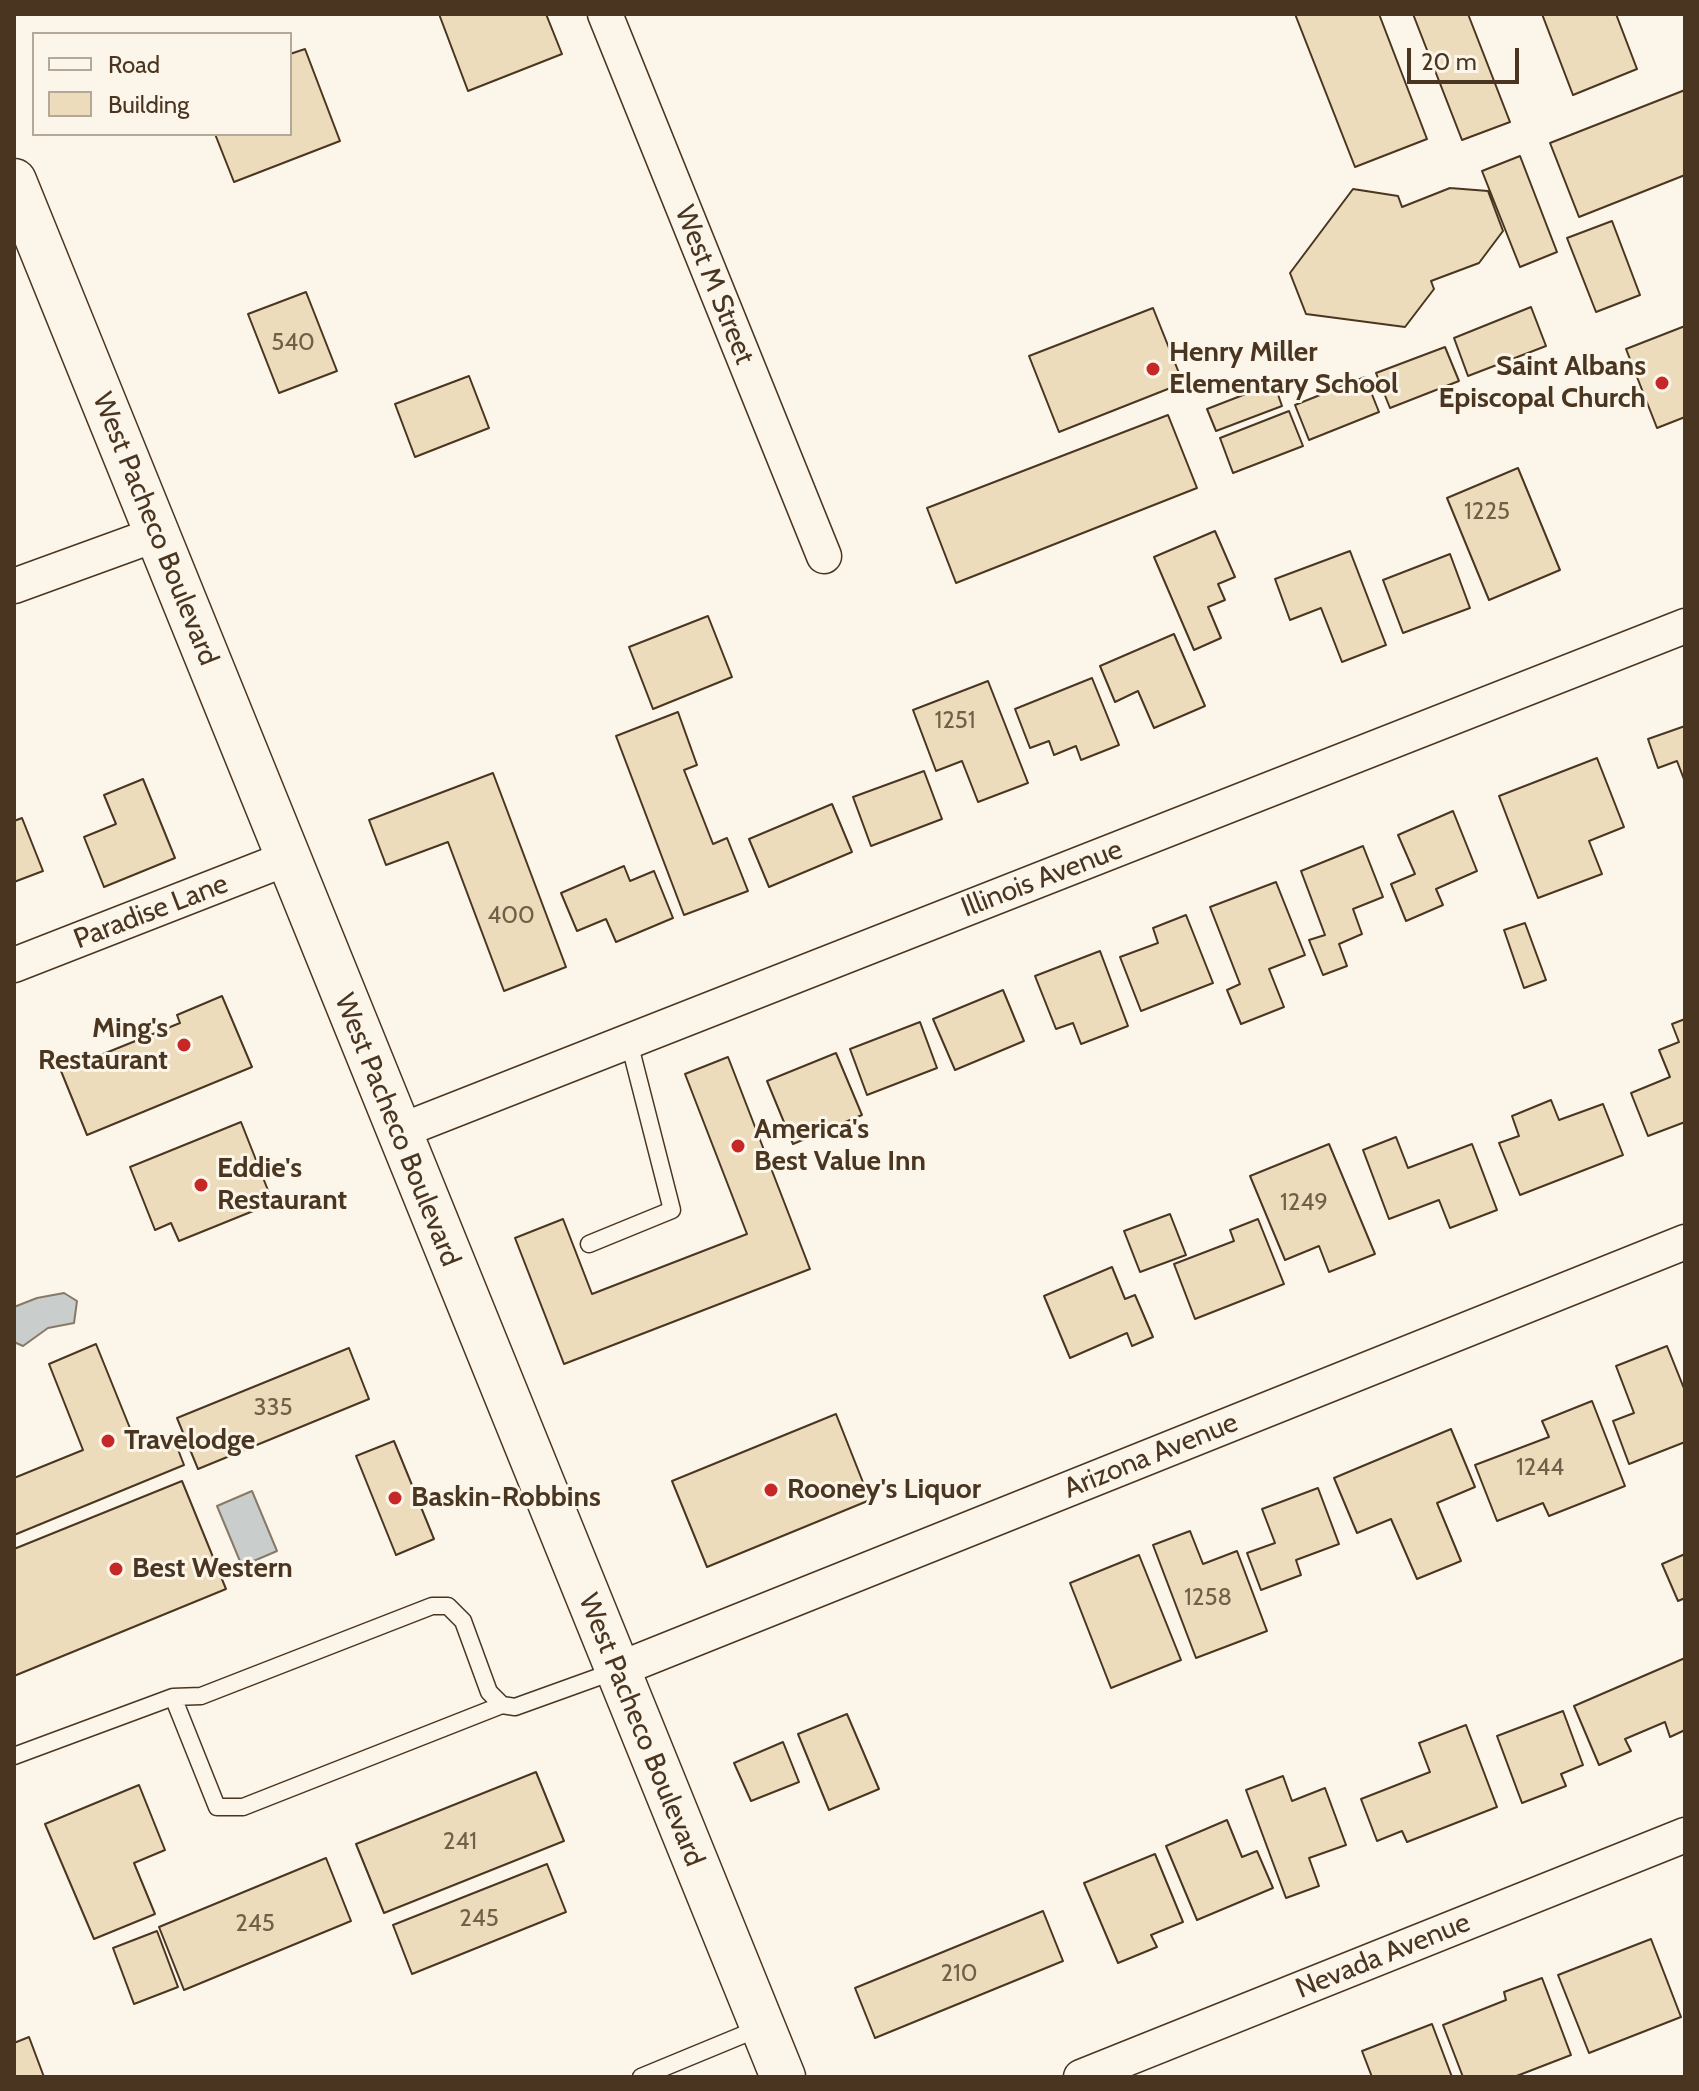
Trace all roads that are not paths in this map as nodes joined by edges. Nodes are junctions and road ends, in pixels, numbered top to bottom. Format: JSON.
{"nodes":[{"id":1,"x":605,"y":14,"type":"edge"},
{"id":2,"x":16,"y":193,"type":"edge"},
{"id":3,"x":157,"y":534,"type":"junction"},
{"id":4,"x":824,"y":556,"type":"dead end"},
{"id":5,"x":14,"y":586,"type":"edge"},
{"id":6,"x":1685,"y":626,"type":"edge"},
{"id":7,"x":288,"y":858,"type":"junction"},
{"id":8,"x":14,"y":965,"type":"edge"},
{"id":9,"x":629,"y":1042,"type":"junction"},
{"id":10,"x":398,"y":1132,"type":"junction"},
{"id":11,"x":1685,"y":1242,"type":"edge"},
{"id":12,"x":589,"y":1244,"type":"dead end"},
{"id":13,"x":617,"y":1670,"type":"junction"},
{"id":14,"x":173,"y":1697,"type":"junction"},
{"id":15,"x":502,"y":1705,"type":"junction"},
{"id":16,"x":14,"y":1756,"type":"edge"},
{"id":17,"x":1685,"y":1835,"type":"edge"},
{"id":18,"x":763,"y":2027,"type":"junction"},
{"id":19,"x":641,"y":2077,"type":"edge"},
{"id":20,"x":783,"y":2077,"type":"edge"},
{"id":21,"x":1081,"y":2077,"type":"edge"}],
"edges":[{"from":1,"to":4,"type":"street","name":"West M Street"},
{"from":2,"to":3,"type":"highway","name":"West Pacheco Boulevard"},
{"from":3,"to":5,"type":"street"},
{"from":3,"to":7,"type":"highway","name":"West Pacheco Boulevard"},
{"from":6,"to":9,"type":"street","name":"Illinois Avenue"},
{"from":7,"to":8,"type":"street","name":"Paradise Lane"},
{"from":7,"to":10,"type":"highway","name":"West Pacheco Boulevard"},
{"from":9,"to":10,"type":"street","name":"Illinois Avenue"},
{"from":9,"to":12,"type":"lane"},
{"from":10,"to":13,"type":"highway","name":"West Pacheco Boulevard"},
{"from":11,"to":13,"type":"street","name":"Arizona Avenue"},
{"from":13,"to":15,"type":"lane"},
{"from":13,"to":18,"type":"highway","name":"West Pacheco Boulevard"},
{"from":14,"to":15,"type":"lane"},
{"from":14,"to":15,"type":"lane"},
{"from":14,"to":16,"type":"lane"},
{"from":17,"to":21,"type":"street","name":"Nevada Avenue"},
{"from":18,"to":19,"type":"lane"},
{"from":18,"to":20,"type":"highway","name":"West Pacheco Boulevard"}]}
